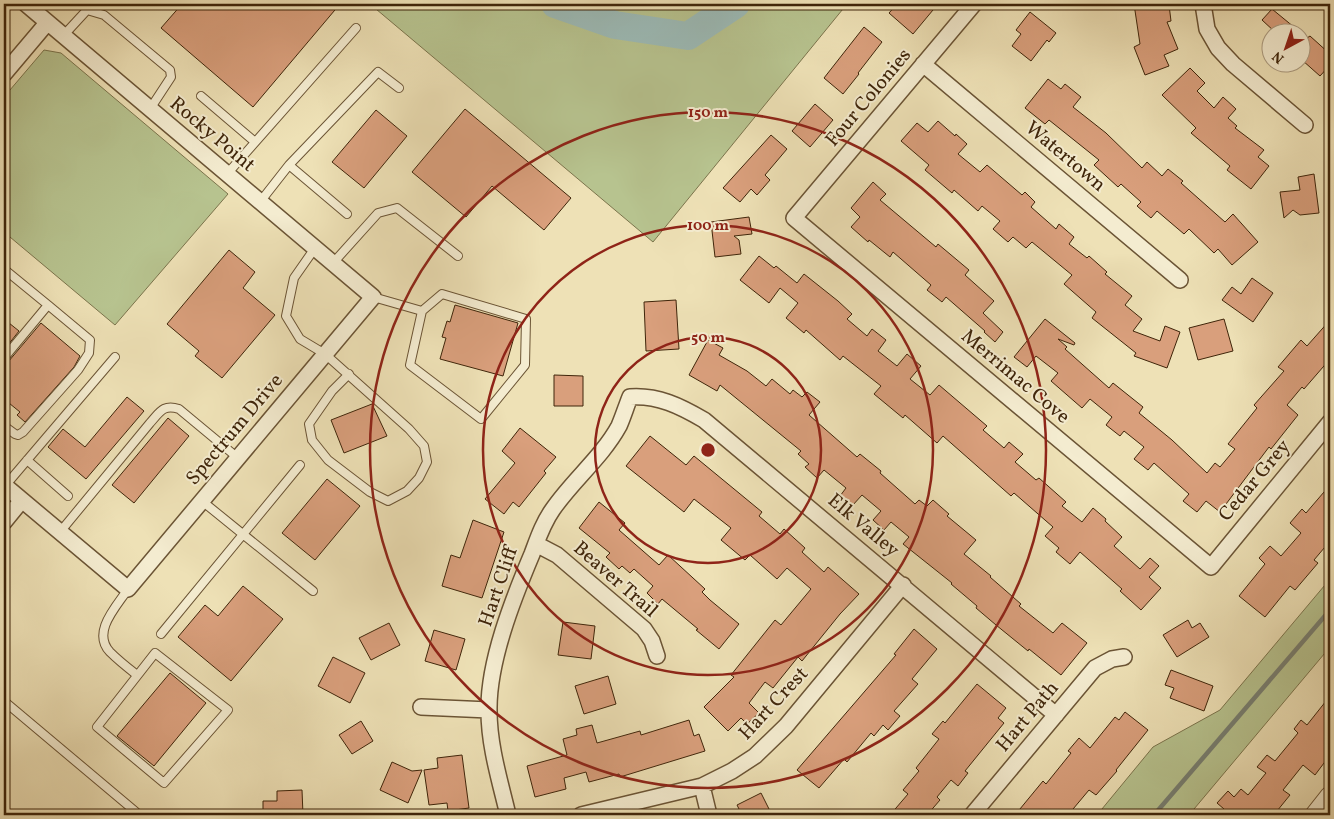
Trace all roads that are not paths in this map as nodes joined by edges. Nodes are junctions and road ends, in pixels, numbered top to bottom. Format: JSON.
{"nodes":[{"id":1,"x":26,"y":4,"type":"edge"},
{"id":2,"x":974,"y":4,"type":"edge"},
{"id":3,"x":1203,"y":4,"type":"edge"},
{"id":4,"x":47,"y":23,"type":"junction"},
{"id":5,"x":356,"y":28,"type":"dead end"},
{"id":6,"x":63,"y":36,"type":"junction"},
{"id":7,"x":923,"y":64,"type":"junction"},
{"id":8,"x":4,"y":74,"type":"edge"},
{"id":9,"x":399,"y":88,"type":"dead end"},
{"id":10,"x":202,"y":96,"type":"dead end"},
{"id":11,"x":150,"y":109,"type":"junction"},
{"id":12,"x":1305,"y":125,"type":"dead end"},
{"id":13,"x":256,"y":142,"type":"junction"},
{"id":14,"x":289,"y":165,"type":"junction"},
{"id":15,"x":227,"y":174,"type":"junction"},
{"id":16,"x":260,"y":202,"type":"junction"},
{"id":17,"x":348,"y":214,"type":"dead end"},
{"id":18,"x":794,"y":218,"type":"joint"},
{"id":19,"x":315,"y":248,"type":"junction"},
{"id":20,"x":458,"y":256,"type":"dead end"},
{"id":21,"x":333,"y":262,"type":"junction"},
{"id":22,"x":4,"y":269,"type":"edge"},
{"id":23,"x":1180,"y":280,"type":"dead end"},
{"id":24,"x":373,"y":297,"type":"junction"},
{"id":25,"x":48,"y":305,"type":"junction"},
{"id":26,"x":422,"y":311,"type":"junction"},
{"id":27,"x":326,"y":354,"type":"junction"},
{"id":28,"x":115,"y":357,"type":"dead end"},
{"id":29,"x":4,"y":358,"type":"edge"},
{"id":30,"x":349,"y":374,"type":"junction"},
{"id":31,"x":630,"y":397,"type":"joint"},
{"id":32,"x":1330,"y":422,"type":"edge"},
{"id":33,"x":4,"y":426,"type":"edge"},
{"id":34,"x":238,"y":458,"type":"junction"},
{"id":35,"x":27,"y":460,"type":"junction"},
{"id":36,"x":300,"y":465,"type":"dead end"},
{"id":37,"x":4,"y":485,"type":"edge"},
{"id":38,"x":68,"y":496,"type":"dead end"},
{"id":39,"x":22,"y":500,"type":"junction"},
{"id":40,"x":202,"y":501,"type":"junction"},
{"id":41,"x":4,"y":522,"type":"edge"},
{"id":42,"x":60,"y":532,"type":"junction"},
{"id":43,"x":242,"y":534,"type":"junction"},
{"id":44,"x":536,"y":544,"type":"junction"},
{"id":45,"x":1211,"y":567,"type":"joint"},
{"id":46,"x":903,"y":585,"type":"junction"},
{"id":47,"x":128,"y":589,"type":"junction"},
{"id":48,"x":313,"y":591,"type":"dead end"},
{"id":49,"x":161,"y":634,"type":"dead end"},
{"id":50,"x":657,"y":656,"type":"dead end"},
{"id":51,"x":1124,"y":657,"type":"dead end"},
{"id":52,"x":137,"y":676,"type":"junction"},
{"id":53,"x":4,"y":701,"type":"edge"},
{"id":54,"x":420,"y":707,"type":"dead end"},
{"id":55,"x":489,"y":710,"type":"junction"},
{"id":56,"x":1056,"y":715,"type":"junction"},
{"id":57,"x":702,"y":786,"type":"junction"},
{"id":58,"x":1330,"y":796,"type":"edge"},
{"id":59,"x":134,"y":815,"type":"edge"},
{"id":60,"x":508,"y":815,"type":"edge"},
{"id":61,"x":581,"y":815,"type":"edge"},
{"id":62,"x":709,"y":815,"type":"edge"},
{"id":63,"x":972,"y":815,"type":"edge"},
{"id":64,"x":1314,"y":815,"type":"edge"}],
"edges":[{"from":1,"to":4,"type":"street","name":"Rocky Point"},
{"from":2,"to":7,"type":"street","name":"Four Colonies"},
{"from":3,"to":12,"type":"street"},
{"from":4,"to":6,"type":"street","name":"Rocky Point"},
{"from":4,"to":8,"type":"street"},
{"from":5,"to":13,"type":"lane"},
{"from":6,"to":11,"type":"street","name":"Rocky Point"},
{"from":6,"to":11,"type":"lane"},
{"from":7,"to":18,"type":"street","name":"Four Colonies"},
{"from":7,"to":23,"type":"street","name":"Watertown"},
{"from":9,"to":14,"type":"lane"},
{"from":10,"to":13,"type":"lane"},
{"from":11,"to":15,"type":"street","name":"Rocky Point"},
{"from":13,"to":15,"type":"lane"},
{"from":14,"to":16,"type":"lane"},
{"from":14,"to":17,"type":"lane"},
{"from":15,"to":16,"type":"street","name":"Rocky Point"},
{"from":16,"to":19,"type":"street","name":"Rocky Point"},
{"from":18,"to":45,"type":"street","name":"Merrimac Cove"},
{"from":19,"to":21,"type":"street","name":"Rocky Point"},
{"from":19,"to":27,"type":"lane"},
{"from":20,"to":21,"type":"lane"},
{"from":21,"to":24,"type":"street","name":"Rocky Point"},
{"from":22,"to":25,"type":"lane"},
{"from":24,"to":26,"type":"lane"},
{"from":24,"to":27,"type":"street","name":"Spectrum Drive"},
{"from":25,"to":29,"type":"lane"},
{"from":25,"to":33,"type":"lane"},
{"from":26,"to":26,"type":"lane"},
{"from":27,"to":30,"type":"lane"},
{"from":27,"to":34,"type":"street","name":"Spectrum Drive"},
{"from":28,"to":35,"type":"lane"},
{"from":30,"to":30,"type":"lane"},
{"from":31,"to":44,"type":"street","name":"Hart Cliff"},
{"from":31,"to":46,"type":"street","name":"Elk Valley"},
{"from":32,"to":45,"type":"street","name":"Cedar Grey"},
{"from":34,"to":40,"type":"street","name":"Spectrum Drive"},
{"from":34,"to":42,"type":"lane"},
{"from":35,"to":37,"type":"lane"},
{"from":35,"to":38,"type":"lane"},
{"from":36,"to":43,"type":"lane"},
{"from":37,"to":39,"type":"street"},
{"from":39,"to":41,"type":"street"},
{"from":39,"to":42,"type":"street"},
{"from":40,"to":43,"type":"lane"},
{"from":40,"to":47,"type":"street","name":"Spectrum Drive"},
{"from":42,"to":47,"type":"street"},
{"from":43,"to":48,"type":"lane"},
{"from":43,"to":49,"type":"lane"},
{"from":44,"to":50,"type":"street","name":"Beaver Trail"},
{"from":44,"to":55,"type":"street","name":"Hart Cliff"},
{"from":46,"to":56,"type":"street","name":"Elk Valley"},
{"from":46,"to":57,"type":"street","name":"Hart Crest"},
{"from":47,"to":52,"type":"lane"},
{"from":51,"to":56,"type":"street","name":"Hart Path"},
{"from":52,"to":52,"type":"lane"},
{"from":53,"to":59,"type":"lane"},
{"from":54,"to":55,"type":"street"},
{"from":55,"to":60,"type":"street","name":"Hart Cliff"},
{"from":56,"to":63,"type":"street","name":"Hart Path"},
{"from":57,"to":61,"type":"street","name":"Hart Crest"},
{"from":57,"to":62,"type":"street"},
{"from":58,"to":64,"type":"street"}]}
